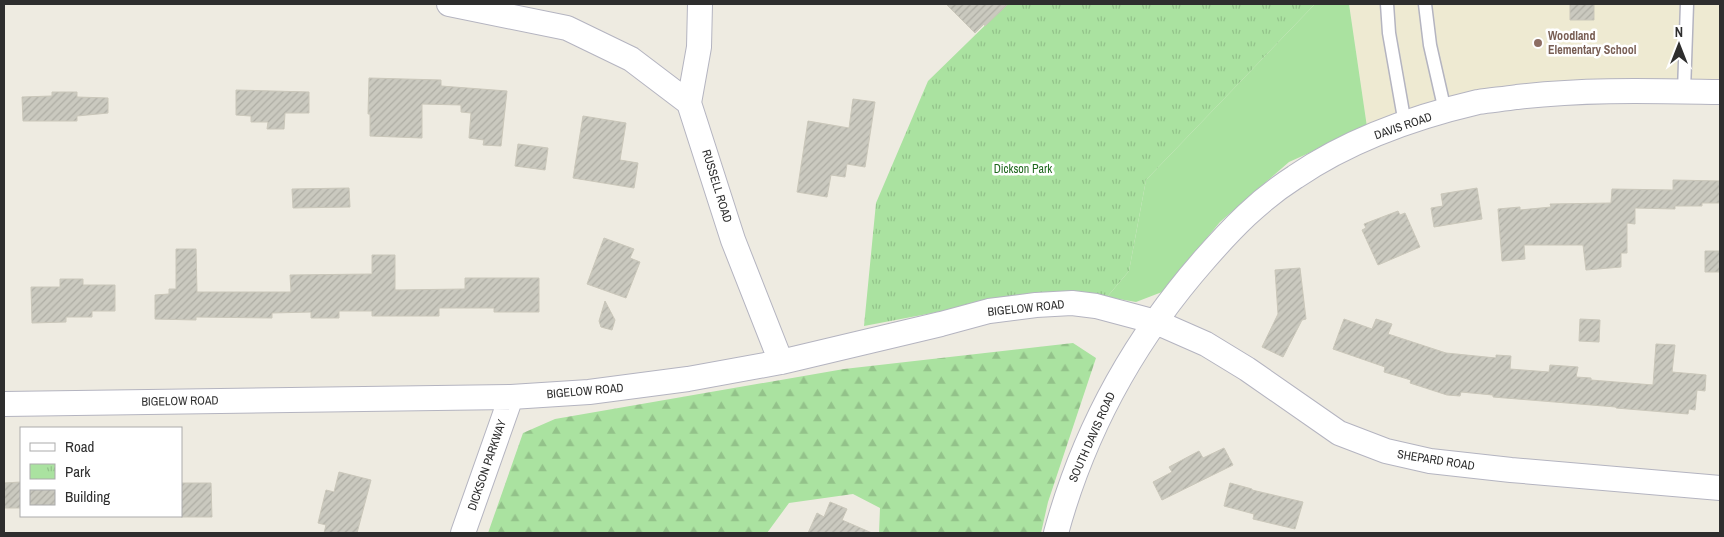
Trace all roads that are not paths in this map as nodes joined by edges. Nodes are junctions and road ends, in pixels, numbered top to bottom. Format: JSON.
{"nodes":[{"id":1,"x":449,"y":4,"type":"edge"},
{"id":2,"x":700,"y":4,"type":"edge"},
{"id":3,"x":1387,"y":4,"type":"edge"},
{"id":4,"x":1425,"y":4,"type":"edge"},
{"id":5,"x":1687,"y":4,"type":"edge"},
{"id":6,"x":1684,"y":91,"type":"junction"},
{"id":7,"x":1720,"y":92,"type":"edge"},
{"id":8,"x":689,"y":102,"type":"junction"},
{"id":9,"x":1445,"y":111,"type":"junction"},
{"id":10,"x":1405,"y":124,"type":"junction"},
{"id":11,"x":1156,"y":322,"type":"junction"},
{"id":12,"x":781,"y":362,"type":"junction"},
{"id":13,"x":511,"y":396,"type":"junction"},
{"id":14,"x":4,"y":404,"type":"edge"},
{"id":15,"x":1720,"y":488,"type":"edge"},
{"id":16,"x":463,"y":533,"type":"edge"},
{"id":17,"x":1056,"y":533,"type":"edge"}],
"edges":[{"from":1,"to":8,"type":"street"},
{"from":2,"to":8,"type":"street","name":"RUSSELL ROAD"},
{"from":3,"to":10,"type":"lane"},
{"from":4,"to":9,"type":"lane"},
{"from":5,"to":6,"type":"lane"},
{"from":6,"to":7,"type":"street","name":"DAVIS ROAD"},
{"from":6,"to":9,"type":"street","name":"DAVIS ROAD"},
{"from":8,"to":12,"type":"street","name":"RUSSELL ROAD"},
{"from":9,"to":10,"type":"street","name":"DAVIS ROAD"},
{"from":10,"to":11,"type":"street","name":"DAVIS ROAD"},
{"from":11,"to":12,"type":"street","name":"BIGELOW ROAD"},
{"from":11,"to":15,"type":"street","name":"SHEPARD ROAD"},
{"from":11,"to":17,"type":"street","name":"SOUTH DAVIS ROAD"},
{"from":12,"to":13,"type":"street","name":"BIGELOW ROAD"},
{"from":13,"to":14,"type":"street","name":"BIGELOW ROAD"},
{"from":13,"to":16,"type":"street","name":"DICKSON PARKWAY"}]}
